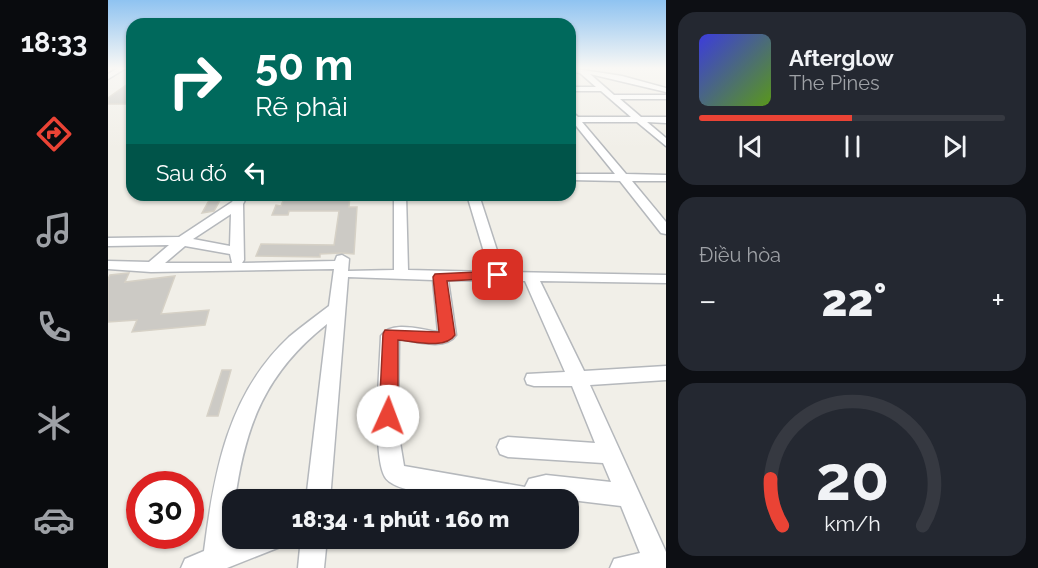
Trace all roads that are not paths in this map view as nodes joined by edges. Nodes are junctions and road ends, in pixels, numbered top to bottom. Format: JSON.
{"nodes":[{"id":1,"x":609,"y":95,"type":"edge"},
{"id":2,"x":612,"y":97,"type":"junction"},
{"id":3,"x":656,"y":97,"type":"junction"},
{"id":4,"x":666,"y":97,"type":"edge"},
{"id":5,"x":666,"y":104,"type":"edge"},
{"id":6,"x":576,"y":117,"type":"edge"},
{"id":7,"x":639,"y":120,"type":"junction"},
{"id":8,"x":666,"y":120,"type":"edge"},
{"id":9,"x":576,"y":122,"type":"edge"},
{"id":10,"x":666,"y":143,"type":"edge"},
{"id":11,"x":576,"y":177,"type":"edge"},
{"id":12,"x":622,"y":178,"type":"junction"},
{"id":13,"x":666,"y":178,"type":"edge"},
{"id":14,"x":238,"y":201,"type":"edge"},
{"id":15,"x":239,"y":201,"type":"edge"},
{"id":16,"x":400,"y":201,"type":"edge"},
{"id":17,"x":475,"y":201,"type":"edge"},
{"id":18,"x":664,"y":224,"type":"edge"},
{"id":19,"x":182,"y":241,"type":"junction"},
{"id":20,"x":108,"y":242,"type":"edge"},
{"id":21,"x":236,"y":259,"type":"junction"},
{"id":22,"x":108,"y":265,"type":"edge"},
{"id":23,"x":345,"y":266,"type":"junction"},
{"id":24,"x":151,"y":268,"type":"junction"},
{"id":25,"x":498,"y":275,"type":"junction"},
{"id":26,"x":401,"y":276,"type":"junction"},
{"id":27,"x":530,"y":276,"type":"junction"},
{"id":28,"x":440,"y":277,"type":"junction"},
{"id":29,"x":666,"y":279,"type":"edge"},
{"id":30,"x":337,"y":308,"type":"junction"},
{"id":31,"x":666,"y":373,"type":"edge"},
{"id":32,"x":534,"y":379,"type":"dead end"},
{"id":33,"x":578,"y":379,"type":"junction"},
{"id":34,"x":508,"y":447,"type":"dead end"},
{"id":35,"x":609,"y":454,"type":"junction"},
{"id":36,"x":319,"y":489,"type":"edge"},
{"id":37,"x":627,"y":495,"type":"junction"},
{"id":38,"x":243,"y":549,"type":"edge"},
{"id":39,"x":313,"y":549,"type":"edge"},
{"id":40,"x":205,"y":564,"type":"edge"},
{"id":41,"x":662,"y":565,"type":"edge"},
{"id":42,"x":311,"y":568,"type":"edge"},
{"id":43,"x":623,"y":568,"type":"edge"}],
"edges":[{"from":1,"to":2,"type":"street"},
{"from":2,"to":3,"type":"street"},
{"from":2,"to":7,"type":"street"},
{"from":3,"to":4,"type":"street"},
{"from":3,"to":5,"type":"street"},
{"from":6,"to":7,"type":"street"},
{"from":7,"to":8,"type":"street"},
{"from":7,"to":10,"type":"street"},
{"from":9,"to":12,"type":"street"},
{"from":11,"to":12,"type":"street"},
{"from":12,"to":13,"type":"street"},
{"from":12,"to":18,"type":"street"},
{"from":14,"to":19,"type":"street"},
{"from":15,"to":21,"type":"street"},
{"from":16,"to":26,"type":"street"},
{"from":17,"to":25,"type":"street"},
{"from":19,"to":20,"type":"street"},
{"from":19,"to":21,"type":"street"},
{"from":19,"to":24,"type":"street"},
{"from":21,"to":23,"type":"street"},
{"from":21,"to":24,"type":"street"},
{"from":22,"to":24,"type":"street"},
{"from":23,"to":26,"type":"street"},
{"from":23,"to":30,"type":"street"},
{"from":25,"to":27,"type":"street"},
{"from":25,"to":28,"type":"street"},
{"from":26,"to":28,"type":"street"},
{"from":27,"to":29,"type":"street"},
{"from":27,"to":33,"type":"street"},
{"from":28,"to":37,"type":"street"},
{"from":30,"to":36,"type":"street"},
{"from":30,"to":40,"type":"street"},
{"from":31,"to":33,"type":"street"},
{"from":32,"to":33,"type":"street"},
{"from":33,"to":35,"type":"street"},
{"from":34,"to":35,"type":"street"},
{"from":35,"to":37,"type":"street"},
{"from":37,"to":41,"type":"street"},
{"from":38,"to":40,"type":"street"},
{"from":39,"to":42,"type":"street"},
{"from":41,"to":43,"type":"street"}]}
